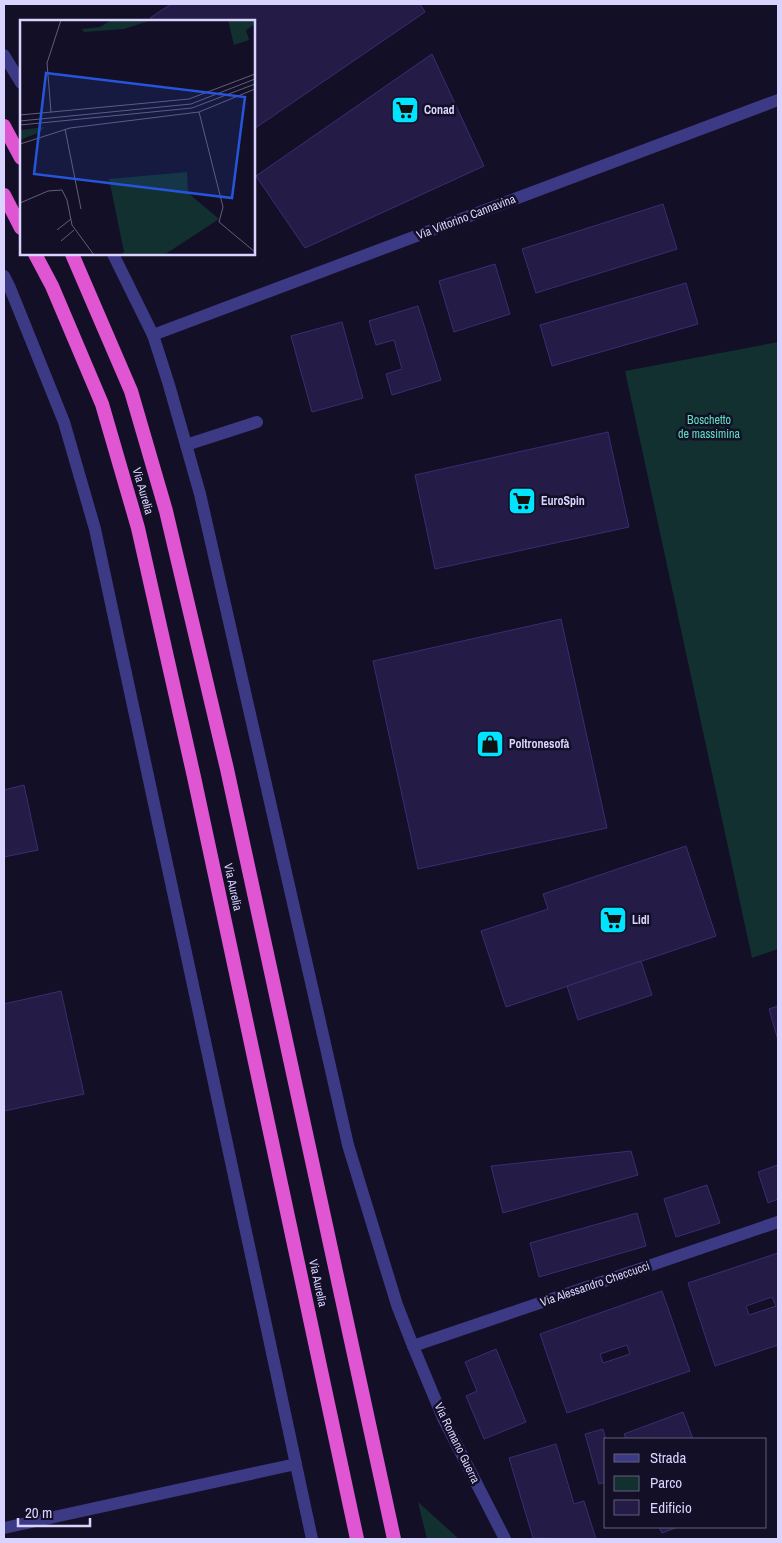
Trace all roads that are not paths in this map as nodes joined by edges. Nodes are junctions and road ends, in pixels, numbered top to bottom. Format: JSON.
{"nodes":[{"id":1,"x":4,"y":55,"type":"edge"},
{"id":2,"x":20,"y":81,"type":"edge"},
{"id":3,"x":778,"y":100,"type":"edge"},
{"id":4,"x":4,"y":126,"type":"edge"},
{"id":5,"x":20,"y":156,"type":"edge"},
{"id":6,"x":4,"y":195,"type":"edge"},
{"id":7,"x":20,"y":226,"type":"edge"},
{"id":8,"x":36,"y":255,"type":"edge"},
{"id":9,"x":72,"y":255,"type":"edge"},
{"id":10,"x":114,"y":255,"type":"edge"},
{"id":11,"x":4,"y":276,"type":"edge"},
{"id":12,"x":154,"y":335,"type":"junction"},
{"id":13,"x":257,"y":422,"type":"dead end"},
{"id":14,"x":186,"y":445,"type":"junction"},
{"id":15,"x":778,"y":1222,"type":"edge"},
{"id":16,"x":412,"y":1346,"type":"junction"},
{"id":17,"x":296,"y":1464,"type":"junction"},
{"id":18,"x":4,"y":1528,"type":"edge"},
{"id":19,"x":312,"y":1539,"type":"edge"},
{"id":20,"x":357,"y":1539,"type":"edge"},
{"id":21,"x":394,"y":1539,"type":"edge"},
{"id":22,"x":505,"y":1539,"type":"edge"}],
"edges":[{"from":1,"to":2,"type":"street"},
{"from":3,"to":12,"type":"street","name":"Via Vittorino Cannavina"},
{"from":4,"to":5,"type":"highway"},
{"from":6,"to":7,"type":"highway"},
{"from":8,"to":20,"type":"highway","name":"Via Aurelia"},
{"from":9,"to":21,"type":"highway","name":"Via Aurelia"},
{"from":10,"to":12,"type":"street"},
{"from":11,"to":17,"type":"street"},
{"from":12,"to":14,"type":"street"},
{"from":13,"to":14,"type":"street"},
{"from":14,"to":16,"type":"street"},
{"from":15,"to":16,"type":"street","name":"Via Alessandro Checcucci"},
{"from":16,"to":22,"type":"street","name":"Via Romano Guerra"},
{"from":17,"to":18,"type":"street"},
{"from":17,"to":19,"type":"street"}]}
